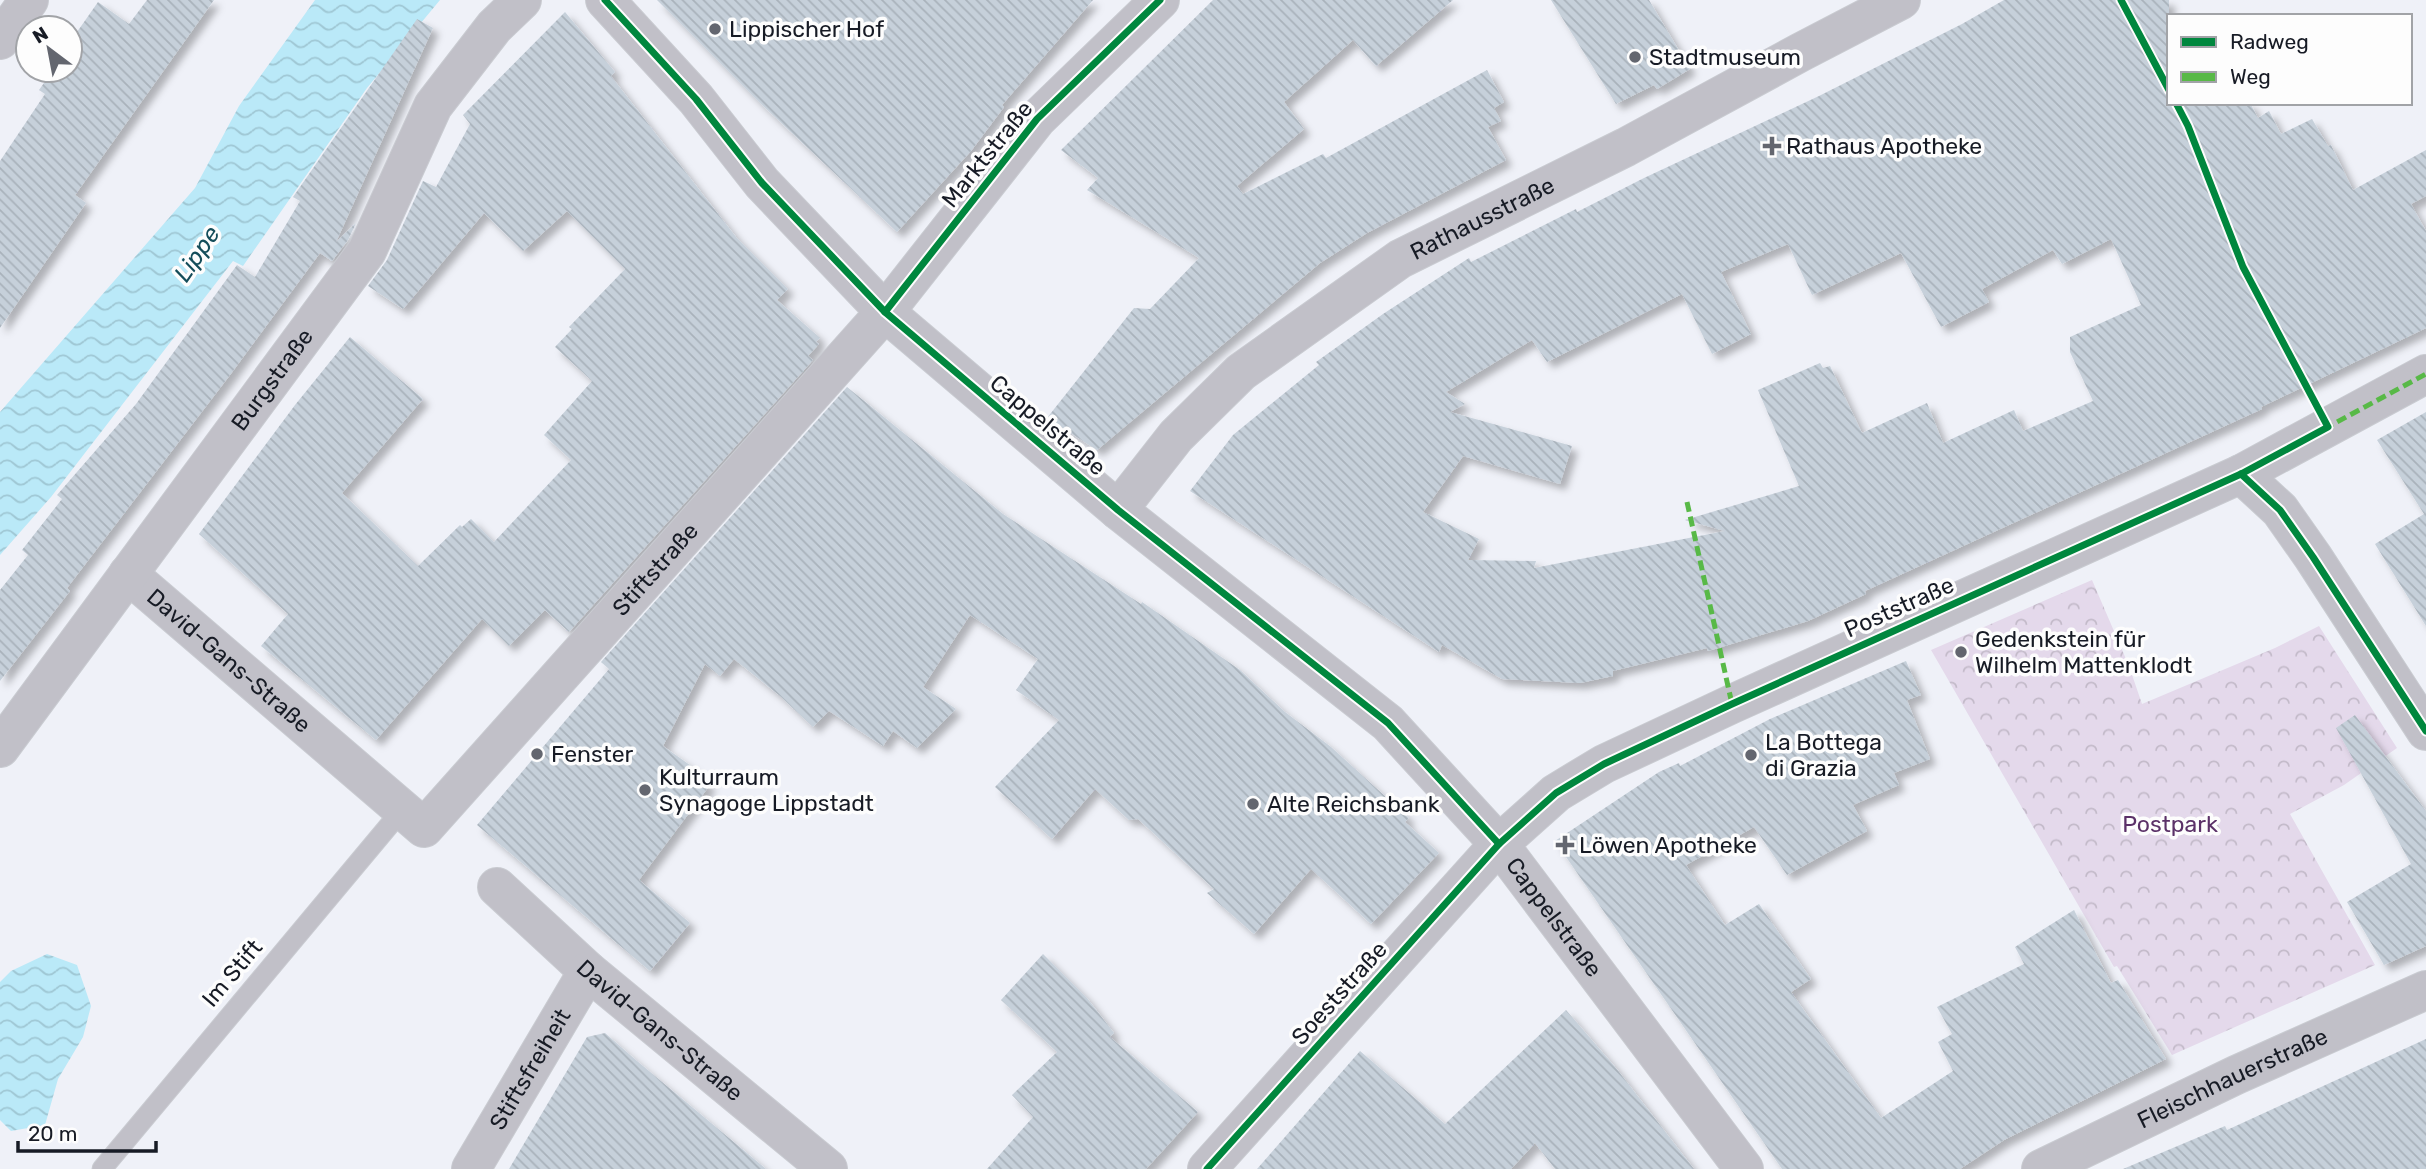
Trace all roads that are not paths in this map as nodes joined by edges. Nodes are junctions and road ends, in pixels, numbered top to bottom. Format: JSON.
{"nodes":[{"id":1,"x":29,"y":0,"type":"edge"},
{"id":2,"x":522,"y":0,"type":"edge"},
{"id":3,"x":605,"y":0,"type":"edge"},
{"id":4,"x":1160,"y":0,"type":"edge"},
{"id":5,"x":1901,"y":0,"type":"edge"},
{"id":6,"x":0,"y":40,"type":"edge"},
{"id":7,"x":885,"y":312,"type":"junction"},
{"id":8,"x":2426,"y":374,"type":"edge"},
{"id":9,"x":2241,"y":474,"type":"junction"},
{"id":10,"x":1118,"y":510,"type":"junction"},
{"id":11,"x":128,"y":574,"type":"junction"},
{"id":12,"x":2426,"y":732,"type":"edge"},
{"id":13,"x":0,"y":748,"type":"edge"},
{"id":14,"x":413,"y":819,"type":"junction"},
{"id":15,"x":1499,"y":844,"type":"junction"},
{"id":16,"x":497,"y":887,"type":"dead end"},
{"id":17,"x":588,"y":971,"type":"junction"},
{"id":18,"x":2426,"y":990,"type":"edge"},
{"id":19,"x":102,"y":1169,"type":"edge"},
{"id":20,"x":471,"y":1169,"type":"edge"},
{"id":21,"x":828,"y":1169,"type":"edge"},
{"id":22,"x":1207,"y":1169,"type":"edge"},
{"id":23,"x":1744,"y":1169,"type":"edge"},
{"id":24,"x":2041,"y":1169,"type":"edge"}],
"edges":[{"from":1,"to":6,"type":"street"},
{"from":2,"to":11,"type":"street","name":"Burgstraße"},
{"from":3,"to":7,"type":"street","name":"Cappelstraße"},
{"from":4,"to":7,"type":"street","name":"Marktstraße"},
{"from":5,"to":10,"type":"street","name":"Rathausstraße"},
{"from":7,"to":10,"type":"street","name":"Cappelstraße"},
{"from":7,"to":14,"type":"street","name":"Stiftstraße"},
{"from":8,"to":9,"type":"street","name":"Poststraße"},
{"from":9,"to":12,"type":"street"},
{"from":9,"to":15,"type":"street","name":"Poststraße"},
{"from":10,"to":15,"type":"street","name":"Cappelstraße"},
{"from":11,"to":13,"type":"street","name":"Burgstraße"},
{"from":11,"to":14,"type":"street","name":"David-Gans-Straße"},
{"from":14,"to":19,"type":"lane","name":"Im Stift"},
{"from":15,"to":22,"type":"street","name":"Soeststraße"},
{"from":15,"to":23,"type":"street","name":"Cappelstraße"},
{"from":16,"to":17,"type":"street","name":"David-Gans-Straße"},
{"from":17,"to":20,"type":"street","name":"Stiftsfreiheit"},
{"from":17,"to":21,"type":"street","name":"David-Gans-Straße"},
{"from":18,"to":24,"type":"street","name":"Fleischhauerstraße"}]}
